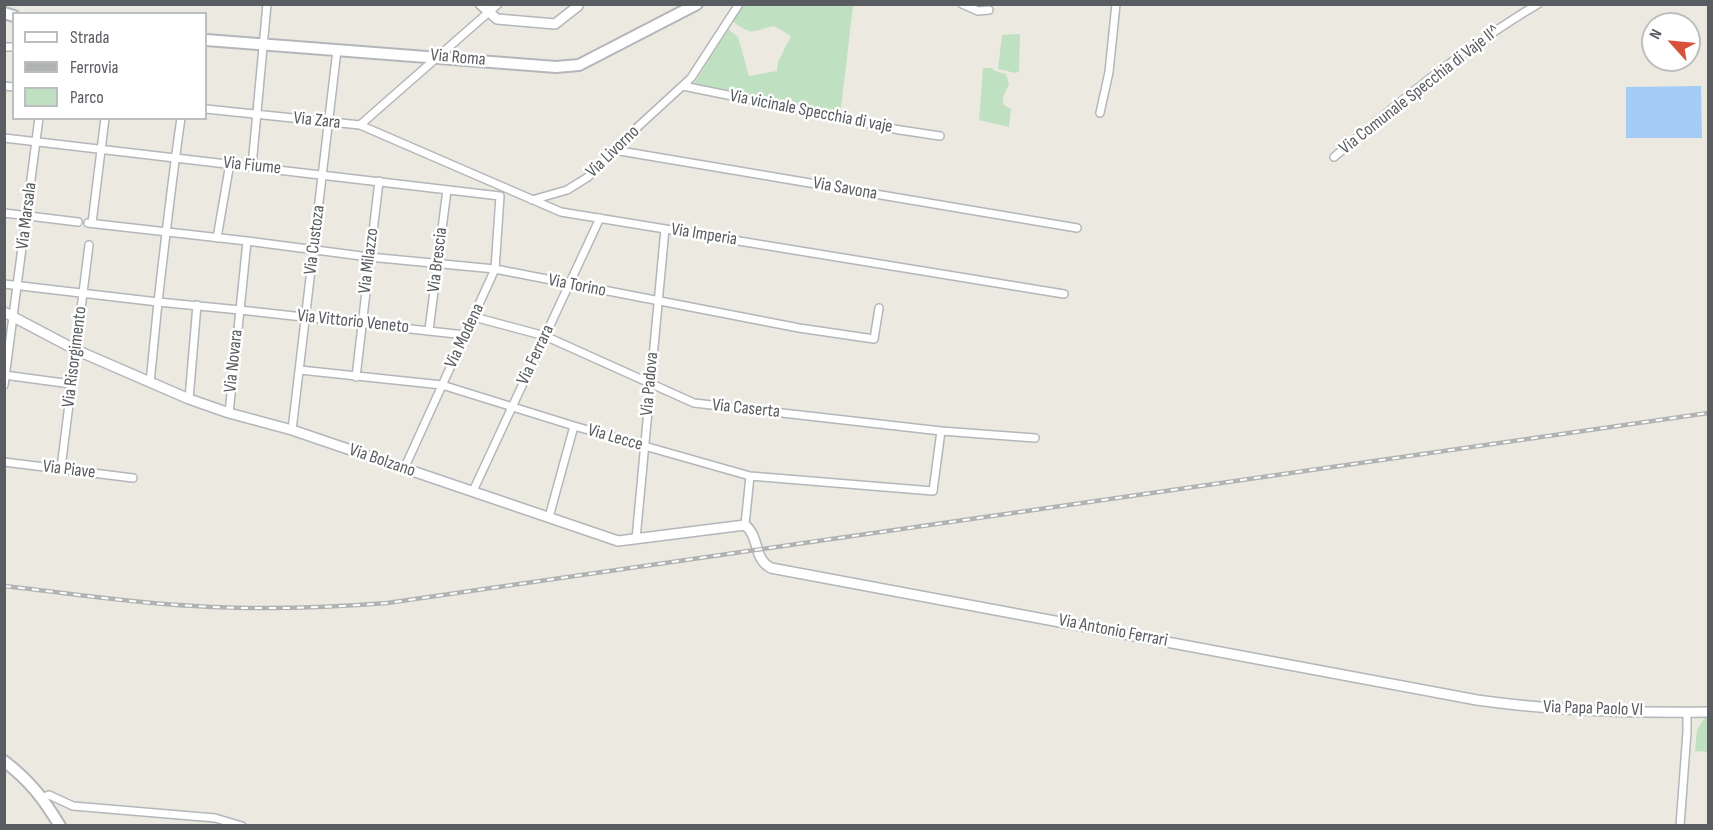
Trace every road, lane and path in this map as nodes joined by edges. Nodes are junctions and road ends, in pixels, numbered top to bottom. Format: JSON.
{"nodes":[{"id":1,"x":267,"y":4,"type":"edge"},
{"id":2,"x":480,"y":4,"type":"edge"},
{"id":3,"x":498,"y":4,"type":"edge"},
{"id":4,"x":697,"y":4,"type":"edge"},
{"id":5,"x":732,"y":4,"type":"edge"},
{"id":6,"x":739,"y":4,"type":"edge"},
{"id":7,"x":962,"y":4,"type":"edge"},
{"id":8,"x":1116,"y":4,"type":"edge"},
{"id":9,"x":1538,"y":4,"type":"edge"},
{"id":10,"x":578,"y":6,"type":"dead end"},
{"id":11,"x":679,"y":9,"type":"edge"},
{"id":12,"x":989,"y":10,"type":"dead end"},
{"id":13,"x":489,"y":12,"type":"junction"},
{"id":14,"x":733,"y":13,"type":"junction"},
{"id":15,"x":207,"y":40,"type":"edge"},
{"id":16,"x":264,"y":45,"type":"junction"},
{"id":17,"x":337,"y":50,"type":"junction"},
{"id":18,"x":440,"y":57,"type":"junction"},
{"id":19,"x":683,"y":86,"type":"junction"},
{"id":20,"x":207,"y":109,"type":"edge"},
{"id":21,"x":1100,"y":113,"type":"dead end"},
{"id":22,"x":257,"y":115,"type":"junction"},
{"id":23,"x":39,"y":120,"type":"edge"},
{"id":24,"x":105,"y":120,"type":"edge"},
{"id":25,"x":181,"y":120,"type":"edge"},
{"id":26,"x":329,"y":122,"type":"junction"},
{"id":27,"x":360,"y":125,"type":"junction"},
{"id":28,"x":940,"y":136,"type":"dead end"},
{"id":29,"x":4,"y":138,"type":"edge"},
{"id":30,"x":36,"y":142,"type":"junction"},
{"id":31,"x":101,"y":150,"type":"junction"},
{"id":32,"x":614,"y":150,"type":"junction"},
{"id":33,"x":1334,"y":157,"type":"dead end"},
{"id":34,"x":175,"y":158,"type":"junction"},
{"id":35,"x":230,"y":163,"type":"junction"},
{"id":36,"x":252,"y":166,"type":"junction"},
{"id":37,"x":323,"y":174,"type":"junction"},
{"id":38,"x":379,"y":181,"type":"junction"},
{"id":39,"x":447,"y":190,"type":"junction"},
{"id":40,"x":500,"y":196,"type":"joint"},
{"id":41,"x":532,"y":200,"type":"junction"},
{"id":42,"x":4,"y":213,"type":"edge"},
{"id":43,"x":27,"y":216,"type":"junction"},
{"id":44,"x":600,"y":218,"type":"junction"},
{"id":45,"x":78,"y":222,"type":"dead end"},
{"id":46,"x":1077,"y":228,"type":"dead end"},
{"id":47,"x":665,"y":229,"type":"junction"},
{"id":48,"x":166,"y":232,"type":"junction"},
{"id":49,"x":217,"y":238,"type":"junction"},
{"id":50,"x":247,"y":241,"type":"junction"},
{"id":51,"x":89,"y":245,"type":"dead end"},
{"id":52,"x":314,"y":248,"type":"junction"},
{"id":53,"x":369,"y":256,"type":"junction"},
{"id":54,"x":438,"y":263,"type":"junction"},
{"id":55,"x":495,"y":269,"type":"junction"},
{"id":56,"x":4,"y":284,"type":"edge"},
{"id":57,"x":569,"y":284,"type":"junction"},
{"id":58,"x":18,"y":286,"type":"junction"},
{"id":59,"x":83,"y":293,"type":"junction"},
{"id":60,"x":1064,"y":294,"type":"dead end"},
{"id":61,"x":158,"y":302,"type":"junction"},
{"id":62,"x":658,"y":302,"type":"junction"},
{"id":63,"x":197,"y":305,"type":"junction"},
{"id":64,"x":879,"y":308,"type":"dead end"},
{"id":65,"x":240,"y":310,"type":"junction"},
{"id":66,"x":9,"y":314,"type":"edge"},
{"id":67,"x":306,"y":317,"type":"junction"},
{"id":68,"x":474,"y":317,"type":"junction"},
{"id":69,"x":361,"y":322,"type":"junction"},
{"id":70,"x":429,"y":330,"type":"junction"},
{"id":71,"x":465,"y":335,"type":"junction"},
{"id":72,"x":545,"y":336,"type":"junction"},
{"id":73,"x":76,"y":350,"type":"junction"},
{"id":74,"x":300,"y":370,"type":"junction"},
{"id":75,"x":5,"y":375,"type":"edge"},
{"id":76,"x":356,"y":377,"type":"junction"},
{"id":77,"x":150,"y":383,"type":"junction"},
{"id":78,"x":650,"y":383,"type":"junction"},
{"id":79,"x":71,"y":384,"type":"junction"},
{"id":80,"x":4,"y":385,"type":"edge"},
{"id":81,"x":442,"y":385,"type":"junction"},
{"id":82,"x":189,"y":399,"type":"junction"},
{"id":83,"x":512,"y":407,"type":"junction"},
{"id":84,"x":229,"y":412,"type":"junction"},
{"id":85,"x":574,"y":426,"type":"junction"},
{"id":86,"x":292,"y":430,"type":"junction"},
{"id":87,"x":941,"y":431,"type":"junction"},
{"id":88,"x":1035,"y":438,"type":"dead end"},
{"id":89,"x":645,"y":447,"type":"junction"},
{"id":90,"x":4,"y":462,"type":"edge"},
{"id":91,"x":61,"y":468,"type":"junction"},
{"id":92,"x":404,"y":469,"type":"junction"},
{"id":93,"x":750,"y":476,"type":"junction"},
{"id":94,"x":133,"y":478,"type":"dead end"},
{"id":95,"x":473,"y":491,"type":"junction"},
{"id":96,"x":549,"y":517,"type":"junction"},
{"id":97,"x":745,"y":525,"type":"junction"},
{"id":98,"x":636,"y":539,"type":"junction"},
{"id":99,"x":1478,"y":700,"type":"joint"},
{"id":100,"x":1687,"y":712,"type":"junction"},
{"id":101,"x":1708,"y":712,"type":"edge"},
{"id":102,"x":4,"y":761,"type":"edge"},
{"id":103,"x":43,"y":797,"type":"junction"},
{"id":104,"x":60,"y":825,"type":"edge"},
{"id":105,"x":242,"y":825,"type":"edge"},
{"id":106,"x":1680,"y":825,"type":"edge"}],
"edges":[{"from":1,"to":16,"type":"street"},
{"from":2,"to":13,"type":"street"},
{"from":3,"to":13,"type":"street","name":"Via Zara"},
{"from":4,"to":11,"type":"main road","name":"Via Roma"},
{"from":5,"to":14,"type":"street"},
{"from":6,"to":14,"type":"street","name":"Via Livorno"},
{"from":7,"to":12,"type":"street"},
{"from":8,"to":21,"type":"street"},
{"from":9,"to":33,"type":"street","name":"Via Comunale Specchia di Vaje II^"},
{"from":10,"to":13,"type":"street"},
{"from":11,"to":18,"type":"main road","name":"Via Roma"},
{"from":13,"to":18,"type":"street","name":"Via Zara"},
{"from":14,"to":19,"type":"street","name":"Via Livorno"},
{"from":15,"to":16,"type":"main road","name":"Via Roma"},
{"from":16,"to":17,"type":"main road","name":"Via Roma"},
{"from":16,"to":22,"type":"street"},
{"from":17,"to":18,"type":"main road","name":"Via Roma"},
{"from":17,"to":26,"type":"street","name":"Via Custoza"},
{"from":18,"to":27,"type":"street","name":"Via Zara"},
{"from":19,"to":28,"type":"street","name":"Via vicinale Specchia di vaje"},
{"from":19,"to":32,"type":"street","name":"Via Livorno"},
{"from":20,"to":22,"type":"street","name":"Via Zara"},
{"from":22,"to":26,"type":"street","name":"Via Zara"},
{"from":22,"to":36,"type":"street"},
{"from":23,"to":30,"type":"street","name":"Via Marsala"},
{"from":24,"to":31,"type":"street"},
{"from":25,"to":34,"type":"street"},
{"from":26,"to":27,"type":"street","name":"Via Zara"},
{"from":26,"to":37,"type":"street","name":"Via Custoza"},
{"from":27,"to":41,"type":"street","name":"Via Imperia"},
{"from":29,"to":30,"type":"street","name":"Via Fiume"},
{"from":30,"to":31,"type":"street","name":"Via Fiume"},
{"from":30,"to":43,"type":"street","name":"Via Marsala"},
{"from":31,"to":34,"type":"street","name":"Via Fiume"},
{"from":31,"to":48,"type":"street"},
{"from":32,"to":41,"type":"street","name":"Via Livorno"},
{"from":32,"to":46,"type":"street","name":"Via Savona"},
{"from":34,"to":35,"type":"street","name":"Via Fiume"},
{"from":34,"to":48,"type":"street"},
{"from":35,"to":36,"type":"street","name":"Via Fiume"},
{"from":35,"to":49,"type":"street"},
{"from":36,"to":37,"type":"street","name":"Via Fiume"},
{"from":37,"to":38,"type":"street","name":"Via Fiume"},
{"from":37,"to":52,"type":"street","name":"Via Custoza"},
{"from":38,"to":39,"type":"street","name":"Via Fiume"},
{"from":38,"to":53,"type":"street","name":"Via Milazzo"},
{"from":39,"to":40,"type":"street","name":"Via Fiume"},
{"from":39,"to":54,"type":"street","name":"Via Brescia"},
{"from":40,"to":55,"type":"street","name":"Via Modena"},
{"from":41,"to":44,"type":"street","name":"Via Imperia"},
{"from":42,"to":43,"type":"street"},
{"from":43,"to":45,"type":"street"},
{"from":43,"to":58,"type":"street","name":"Via Marsala"},
{"from":44,"to":47,"type":"street","name":"Via Imperia"},
{"from":44,"to":57,"type":"street","name":"Via Ferrara"},
{"from":47,"to":60,"type":"street","name":"Via Imperia"},
{"from":47,"to":62,"type":"street","name":"Via Padova"},
{"from":48,"to":49,"type":"street","name":"Via Torino"},
{"from":48,"to":61,"type":"street"},
{"from":49,"to":50,"type":"street","name":"Via Torino"},
{"from":50,"to":52,"type":"street","name":"Via Torino"},
{"from":50,"to":65,"type":"street","name":"Via Novara"},
{"from":51,"to":59,"type":"street","name":"Via Risorgimento"},
{"from":52,"to":53,"type":"street","name":"Via Torino"},
{"from":52,"to":67,"type":"street","name":"Via Custoza"},
{"from":53,"to":54,"type":"street","name":"Via Torino"},
{"from":53,"to":69,"type":"street","name":"Via Milazzo"},
{"from":54,"to":55,"type":"street","name":"Via Torino"},
{"from":54,"to":70,"type":"street","name":"Via Brescia"},
{"from":55,"to":57,"type":"street","name":"Via Torino"},
{"from":55,"to":68,"type":"street","name":"Via Modena"},
{"from":56,"to":58,"type":"street"},
{"from":57,"to":62,"type":"street","name":"Via Torino"},
{"from":57,"to":72,"type":"street","name":"Via Ferrara"},
{"from":58,"to":59,"type":"street"},
{"from":58,"to":66,"type":"street","name":"Via Marsala"},
{"from":59,"to":61,"type":"street"},
{"from":59,"to":73,"type":"street","name":"Via Risorgimento"},
{"from":61,"to":63,"type":"street","name":"Via Vittorio Veneto"},
{"from":61,"to":77,"type":"street"},
{"from":62,"to":64,"type":"street","name":"Via Torino"},
{"from":62,"to":78,"type":"street","name":"Via Padova"},
{"from":63,"to":65,"type":"street","name":"Via Vittorio Veneto"},
{"from":63,"to":82,"type":"street"},
{"from":65,"to":67,"type":"street","name":"Via Vittorio Veneto"},
{"from":65,"to":84,"type":"street","name":"Via Novara"},
{"from":66,"to":73,"type":"street","name":"Via Bolzano"},
{"from":66,"to":75,"type":"street","name":"Via Marsala"},
{"from":67,"to":69,"type":"street","name":"Via Vittorio Veneto"},
{"from":67,"to":74,"type":"street","name":"Via Custoza"},
{"from":68,"to":71,"type":"street","name":"Via Modena"},
{"from":68,"to":72,"type":"street","name":"Via Caserta"},
{"from":69,"to":70,"type":"street","name":"Via Vittorio Veneto"},
{"from":69,"to":76,"type":"street","name":"Via Milazzo"},
{"from":70,"to":71,"type":"street","name":"Via Vittorio Veneto"},
{"from":71,"to":81,"type":"street","name":"Via Modena"},
{"from":72,"to":78,"type":"street","name":"Via Caserta"},
{"from":72,"to":83,"type":"street","name":"Via Ferrara"},
{"from":73,"to":77,"type":"street","name":"Via Bolzano"},
{"from":73,"to":79,"type":"street","name":"Via Risorgimento"},
{"from":74,"to":76,"type":"street","name":"Via Lecce"},
{"from":74,"to":86,"type":"street","name":"Via Custoza"},
{"from":75,"to":79,"type":"street"},
{"from":75,"to":80,"type":"street","name":"Via Marsala"},
{"from":76,"to":81,"type":"street","name":"Via Lecce"},
{"from":77,"to":82,"type":"street","name":"Via Bolzano"},
{"from":78,"to":87,"type":"street","name":"Via Caserta"},
{"from":78,"to":89,"type":"street","name":"Via Padova"},
{"from":79,"to":91,"type":"street","name":"Via Risorgimento"},
{"from":81,"to":83,"type":"street","name":"Via Lecce"},
{"from":81,"to":92,"type":"street","name":"Via Modena"},
{"from":82,"to":84,"type":"street","name":"Via Bolzano"},
{"from":83,"to":85,"type":"street","name":"Via Lecce"},
{"from":83,"to":95,"type":"street","name":"Via Ferrara"},
{"from":84,"to":86,"type":"street","name":"Via Bolzano"},
{"from":85,"to":89,"type":"street","name":"Via Lecce"},
{"from":85,"to":96,"type":"street"},
{"from":86,"to":92,"type":"street","name":"Via Bolzano"},
{"from":87,"to":88,"type":"street","name":"Via Caserta"},
{"from":87,"to":93,"type":"street","name":"Via Lecce"},
{"from":89,"to":93,"type":"street","name":"Via Lecce"},
{"from":89,"to":98,"type":"street","name":"Via Padova"},
{"from":90,"to":91,"type":"street","name":"Via Piave"},
{"from":91,"to":94,"type":"street","name":"Via Piave"},
{"from":92,"to":95,"type":"street","name":"Via Bolzano"},
{"from":93,"to":97,"type":"street"},
{"from":95,"to":96,"type":"street","name":"Via Bolzano"},
{"from":96,"to":98,"type":"street","name":"Via Bolzano"},
{"from":97,"to":98,"type":"street","name":"Via Bolzano"},
{"from":97,"to":99,"type":"street","name":"Via Antonio Ferrari"},
{"from":99,"to":100,"type":"street","name":"Via Papa Paolo VI"},
{"from":100,"to":101,"type":"street","name":"Via Papa Paolo VI"},
{"from":100,"to":106,"type":"street"},
{"from":102,"to":103,"type":"main road"},
{"from":103,"to":104,"type":"main road"},
{"from":103,"to":105,"type":"street"}]}
